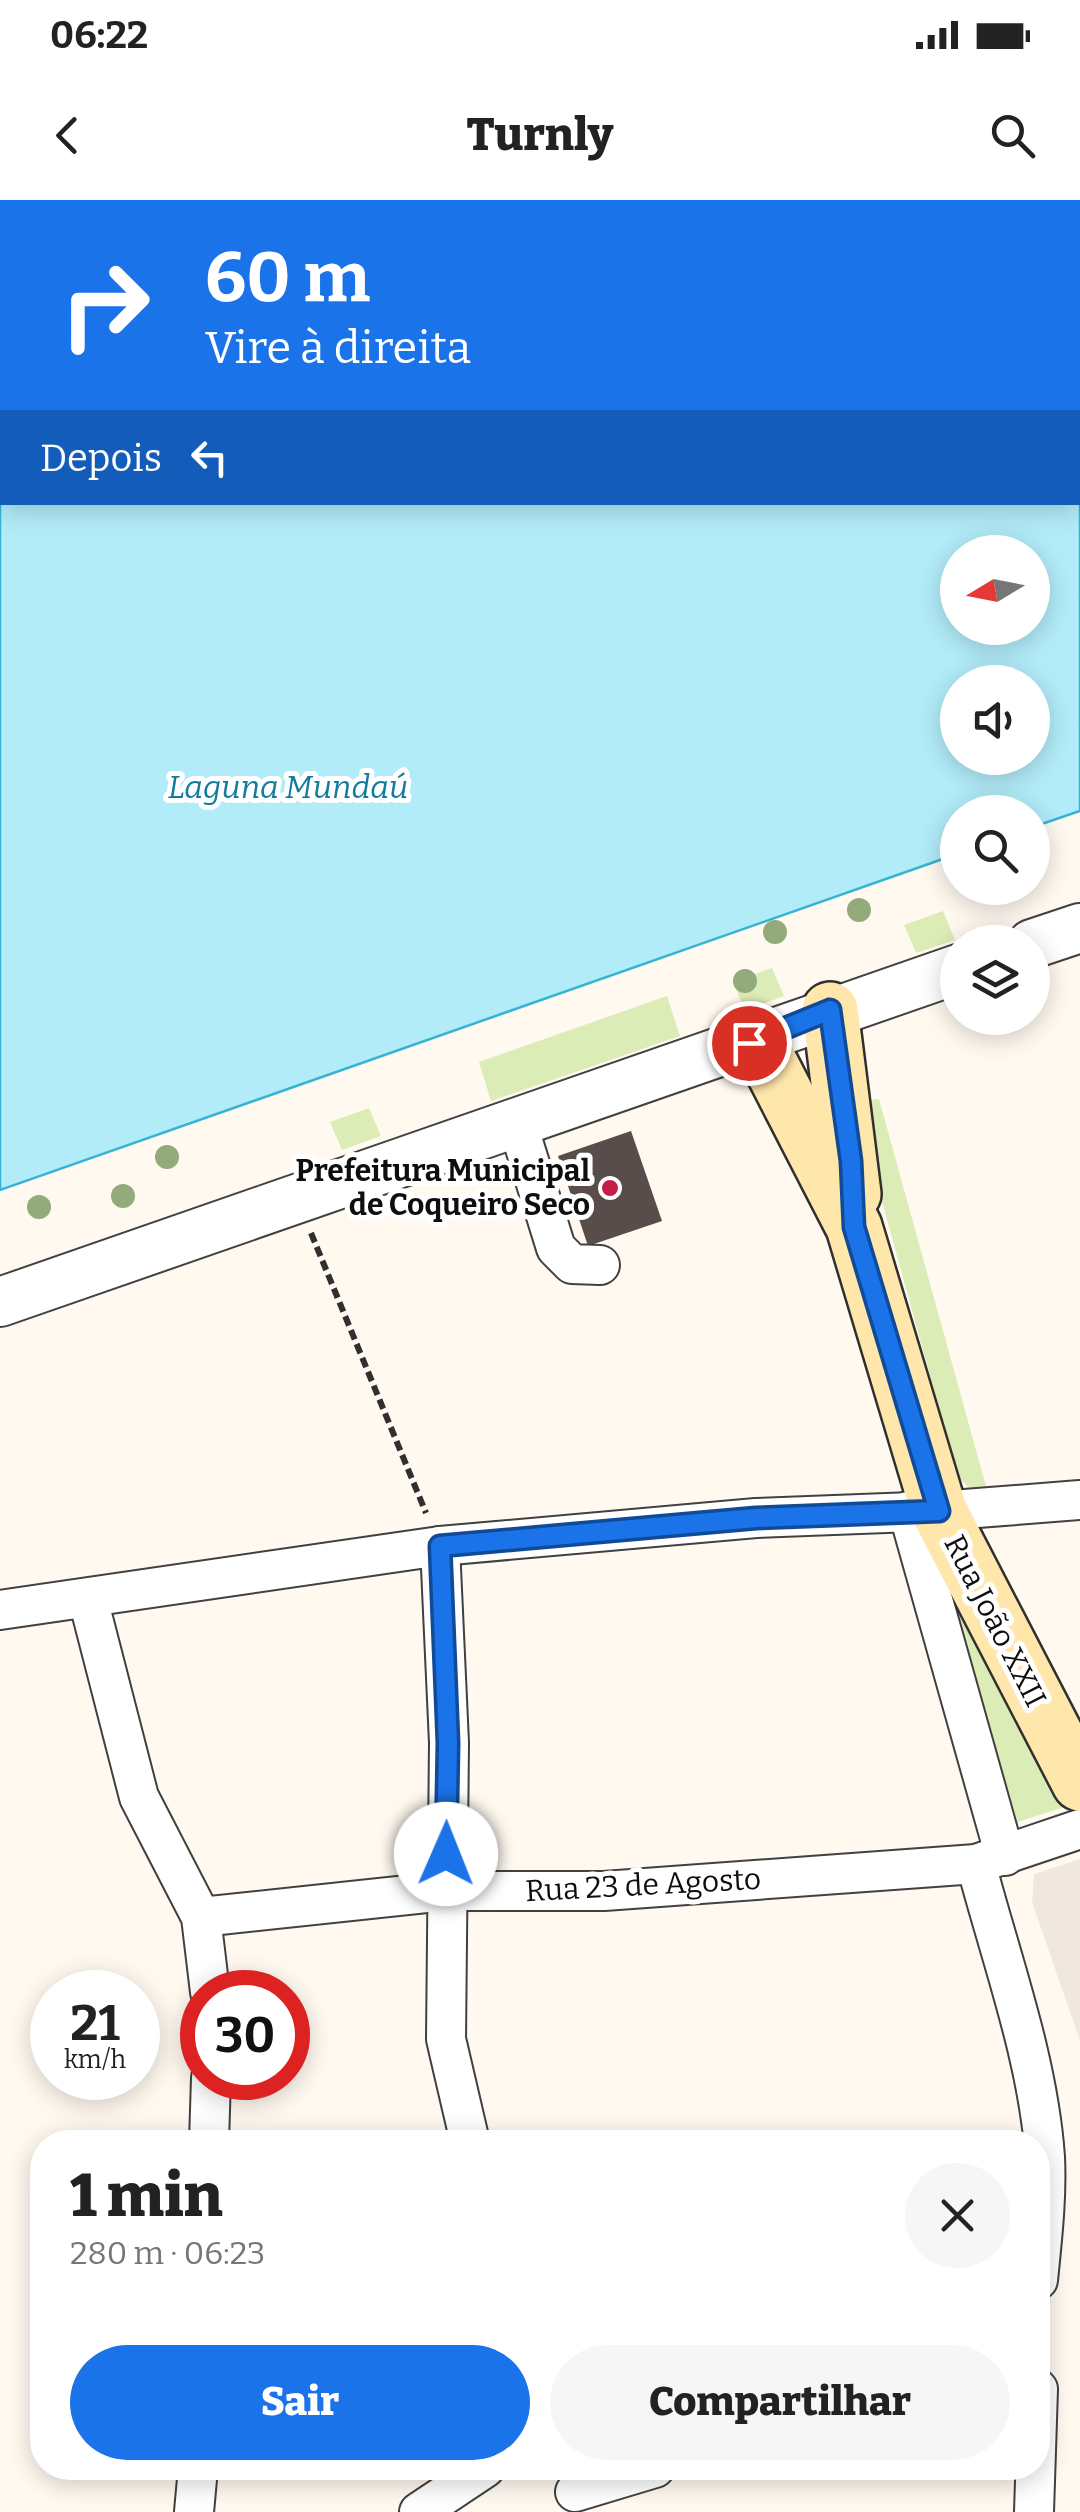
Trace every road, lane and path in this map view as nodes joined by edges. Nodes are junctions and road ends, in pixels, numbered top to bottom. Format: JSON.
{"nodes":[{"id":1,"x":1080,"y":928,"type":"edge"},
{"id":2,"x":1050,"y":938,"type":"edge"},
{"id":3,"x":940,"y":975,"type":"edge"},
{"id":4,"x":830,"y":1010,"type":"junction"},
{"id":5,"x":749,"y":1043,"type":"junction"},
{"id":6,"x":518,"y":1122,"type":"junction"},
{"id":7,"x":298,"y":1202,"type":"junction"},
{"id":8,"x":854,"y":1227,"type":"junction"},
{"id":9,"x":600,"y":1265,"type":"dead end"},
{"id":10,"x":0,"y":1302,"type":"edge"},
{"id":11,"x":1080,"y":1500,"type":"edge"},
{"id":12,"x":924,"y":1511,"type":"junction"},
{"id":13,"x":440,"y":1546,"type":"junction"},
{"id":14,"x":88,"y":1599,"type":"junction"},
{"id":15,"x":0,"y":1610,"type":"edge"},
{"id":16,"x":1080,"y":1783,"type":"edge"},
{"id":17,"x":1080,"y":1829,"type":"edge"},
{"id":18,"x":991,"y":1860,"type":"junction"},
{"id":19,"x":445,"y":1892,"type":"junction"},
{"id":20,"x":201,"y":1916,"type":"junction"},
{"id":21,"x":207,"y":1970,"type":"edge"},
{"id":22,"x":210,"y":2100,"type":"edge"},
{"id":23,"x":209,"y":2130,"type":"edge"},
{"id":24,"x":467,"y":2130,"type":"edge"},
{"id":25,"x":1041,"y":2130,"type":"edge"},
{"id":26,"x":197,"y":2480,"type":"edge"},
{"id":27,"x":466,"y":2480,"type":"edge"},
{"id":28,"x":611,"y":2480,"type":"edge"},
{"id":29,"x":1035,"y":2480,"type":"edge"},
{"id":30,"x":574,"y":2490,"type":"edge"},
{"id":31,"x":194,"y":2512,"type":"edge"},
{"id":32,"x":419,"y":2512,"type":"edge"},
{"id":33,"x":1034,"y":2512,"type":"edge"}],
"edges":[{"from":1,"to":2,"type":"street"},
{"from":3,"to":4,"type":"street"},
{"from":4,"to":5,"type":"street"},
{"from":4,"to":8,"type":"main road"},
{"from":5,"to":6,"type":"street"},
{"from":5,"to":8,"type":"main road"},
{"from":6,"to":7,"type":"street"},
{"from":6,"to":9,"type":"street"},
{"from":7,"to":10,"type":"street"},
{"from":7,"to":13,"type":"path"},
{"from":8,"to":12,"type":"main road","name":"Rua João XXII"},
{"from":11,"to":12,"type":"street"},
{"from":12,"to":13,"type":"street"},
{"from":12,"to":16,"type":"main road","name":"Rua João XXII"},
{"from":12,"to":18,"type":"street"},
{"from":13,"to":14,"type":"street"},
{"from":13,"to":19,"type":"street"},
{"from":14,"to":15,"type":"street"},
{"from":14,"to":20,"type":"street"},
{"from":17,"to":18,"type":"street","name":"Rua 23 de Agosto"},
{"from":18,"to":19,"type":"street","name":"Rua 23 de Agosto"},
{"from":18,"to":25,"type":"street"},
{"from":19,"to":20,"type":"street","name":"Rua 23 de Agosto"},
{"from":19,"to":24,"type":"street"},
{"from":20,"to":21,"type":"street"},
{"from":22,"to":23,"type":"street"},
{"from":26,"to":31,"type":"street"},
{"from":27,"to":32,"type":"street"},
{"from":28,"to":30,"type":"street"},
{"from":29,"to":33,"type":"street"}]}
